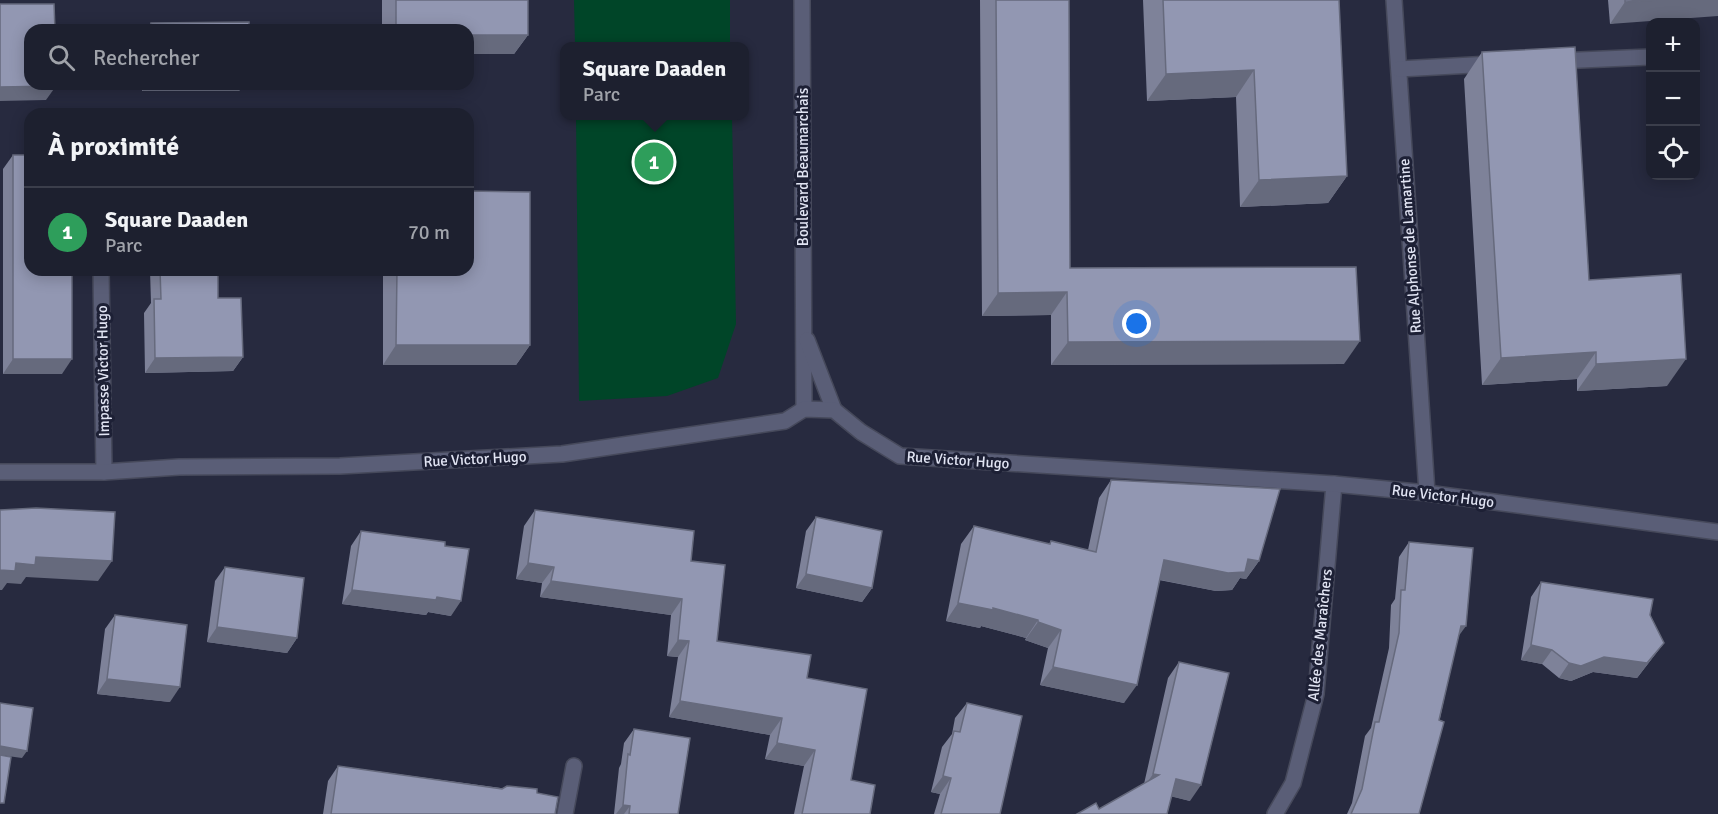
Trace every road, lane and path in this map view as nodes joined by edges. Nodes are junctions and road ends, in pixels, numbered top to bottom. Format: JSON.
{"nodes":[{"id":1,"x":802,"y":0,"type":"edge"},
{"id":2,"x":1394,"y":0,"type":"edge"},
{"id":3,"x":1646,"y":57,"type":"edge"},
{"id":4,"x":1547,"y":62,"type":"edge"},
{"id":5,"x":1502,"y":64,"type":"edge"},
{"id":6,"x":1399,"y":69,"type":"junction"},
{"id":7,"x":101,"y":276,"type":"edge"},
{"id":8,"x":804,"y":333,"type":"junction"},
{"id":9,"x":804,"y":409,"type":"junction"},
{"id":10,"x":834,"y":410,"type":"junction"},
{"id":11,"x":0,"y":472,"type":"edge"},
{"id":12,"x":104,"y":472,"type":"junction"},
{"id":13,"x":1334,"y":484,"type":"junction"},
{"id":14,"x":1426,"y":493,"type":"junction"},
{"id":15,"x":1718,"y":532,"type":"edge"},
{"id":16,"x":574,"y":766,"type":"dead end"},
{"id":17,"x":565,"y":814,"type":"edge"},
{"id":18,"x":1275,"y":814,"type":"edge"}],
"edges":[{"from":1,"to":8,"type":"street","name":"Boulevard Beaumarchais"},
{"from":2,"to":6,"type":"street","name":"Rue Alphonse de Lamartine"},
{"from":3,"to":4,"type":"street"},
{"from":5,"to":6,"type":"street"},
{"from":6,"to":14,"type":"street","name":"Rue Alphonse de Lamartine"},
{"from":7,"to":12,"type":"street","name":"Impasse Victor Hugo"},
{"from":8,"to":9,"type":"street","name":"Boulevard Beaumarchais"},
{"from":8,"to":10,"type":"street","name":"Boulevard Beaumarchais"},
{"from":9,"to":10,"type":"street","name":"Rue Victor Hugo"},
{"from":9,"to":12,"type":"street","name":"Rue Victor Hugo"},
{"from":10,"to":13,"type":"street","name":"Rue Victor Hugo"},
{"from":11,"to":12,"type":"street","name":"Rue Victor Hugo"},
{"from":13,"to":14,"type":"street","name":"Rue Victor Hugo"},
{"from":13,"to":18,"type":"street","name":"Allée des Maraîchers"},
{"from":14,"to":15,"type":"street","name":"Rue Victor Hugo"},
{"from":16,"to":17,"type":"street"}]}
